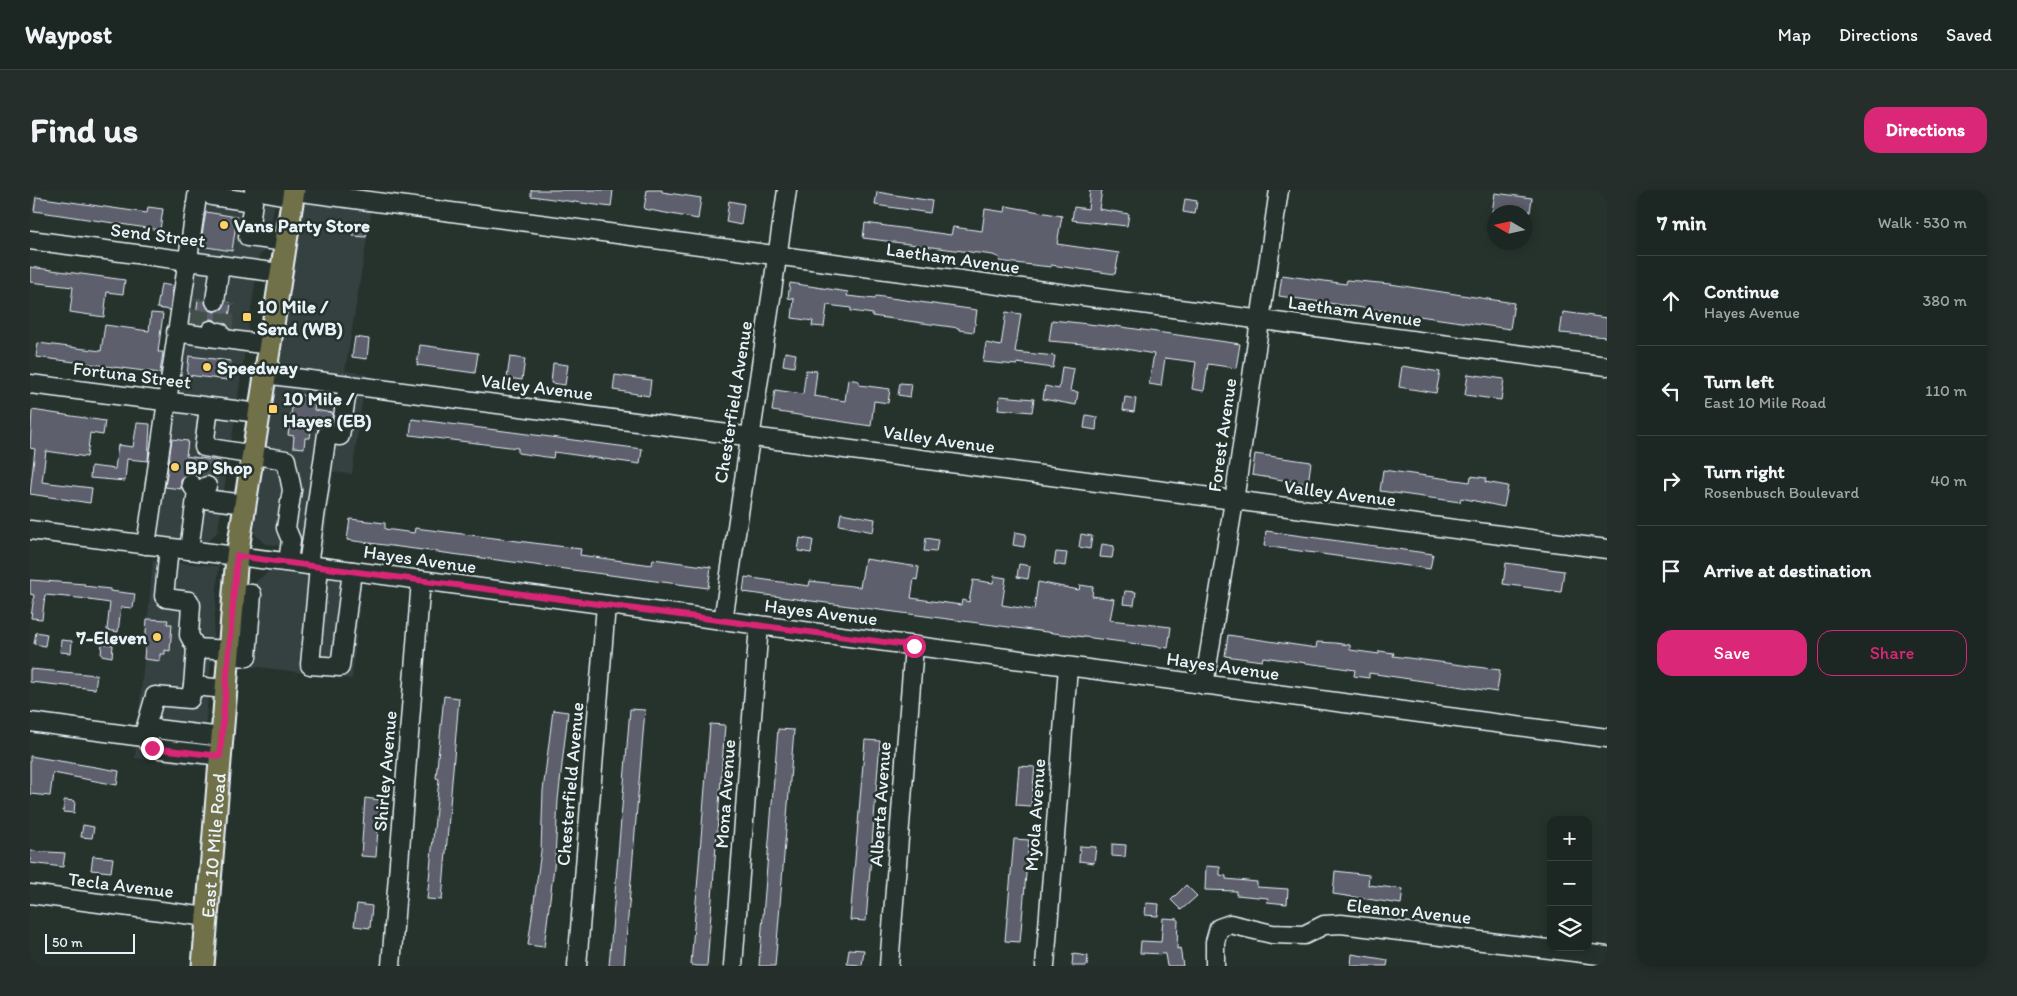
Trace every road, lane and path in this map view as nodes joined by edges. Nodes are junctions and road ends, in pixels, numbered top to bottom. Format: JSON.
{"nodes":[{"id":1,"x":198,"y":190,"type":"edge"},
{"id":2,"x":213,"y":190,"type":"edge"},
{"id":3,"x":254,"y":190,"type":"edge"},
{"id":4,"x":787,"y":190,"type":"edge"},
{"id":5,"x":1279,"y":190,"type":"edge"},
{"id":6,"x":293,"y":193,"type":"edge"},
{"id":7,"x":30,"y":240,"type":"edge"},
{"id":8,"x":285,"y":242,"type":"junction"},
{"id":9,"x":777,"y":256,"type":"junction"},
{"id":10,"x":187,"y":260,"type":"junction"},
{"id":11,"x":220,"y":265,"type":"junction"},
{"id":12,"x":280,"y":273,"type":"junction"},
{"id":13,"x":215,"y":298,"type":"tunnel mouth"},
{"id":14,"x":1260,"y":320,"type":"junction"},
{"id":15,"x":176,"y":332,"type":"junction"},
{"id":16,"x":269,"y":345,"type":"junction"},
{"id":17,"x":1607,"y":366,"type":"edge"},
{"id":18,"x":264,"y":374,"type":"junction"},
{"id":19,"x":30,"y":384,"type":"edge"},
{"id":20,"x":348,"y":385,"type":"junction"},
{"id":21,"x":166,"y":401,"type":"junction"},
{"id":22,"x":209,"y":407,"type":"junction"},
{"id":23,"x":258,"y":413,"type":"junction"},
{"id":24,"x":749,"y":435,"type":"junction"},
{"id":25,"x":252,"y":454,"type":"junction"},
{"id":26,"x":1234,"y":501,"type":"junction"},
{"id":27,"x":245,"y":504,"type":"junction"},
{"id":28,"x":30,"y":530,"type":"edge"},
{"id":29,"x":146,"y":545,"type":"junction"},
{"id":30,"x":169,"y":548,"type":"junction"},
{"id":31,"x":1607,"y":549,"type":"edge"},
{"id":32,"x":189,"y":550,"type":"junction"},
{"id":33,"x":237,"y":556,"type":"junction"},
{"id":34,"x":288,"y":562,"type":"junction"},
{"id":35,"x":314,"y":566,"type":"junction"},
{"id":36,"x":352,"y":571,"type":"junction"},
{"id":37,"x":421,"y":580,"type":"junction"},
{"id":38,"x":606,"y":605,"type":"junction"},
{"id":39,"x":723,"y":621,"type":"junction"},
{"id":40,"x":759,"y":625,"type":"junction"},
{"id":41,"x":914,"y":646,"type":"junction"},
{"id":42,"x":196,"y":648,"type":"junction"},
{"id":43,"x":229,"y":653,"type":"junction"},
{"id":44,"x":1068,"y":667,"type":"junction"},
{"id":45,"x":1204,"y":685,"type":"junction"},
{"id":46,"x":193,"y":686,"type":"junction"},
{"id":47,"x":226,"y":689,"type":"junction"},
{"id":48,"x":30,"y":722,"type":"edge"},
{"id":49,"x":143,"y":736,"type":"junction"},
{"id":50,"x":1607,"y":738,"type":"edge"},
{"id":51,"x":221,"y":746,"type":"junction"},
{"id":52,"x":30,"y":894,"type":"edge"},
{"id":53,"x":207,"y":917,"type":"junction"},
{"id":54,"x":1607,"y":956,"type":"edge"},
{"id":55,"x":203,"y":966,"type":"edge"},
{"id":56,"x":391,"y":966,"type":"edge"},
{"id":57,"x":577,"y":966,"type":"edge"},
{"id":58,"x":733,"y":966,"type":"edge"},
{"id":59,"x":889,"y":966,"type":"edge"},
{"id":60,"x":1045,"y":966,"type":"edge"},
{"id":61,"x":1214,"y":966,"type":"edge"}],
"edges":[{"from":1,"to":10,"type":"street"},
{"from":2,"to":8,"type":"street"},
{"from":3,"to":6,"type":"street","name":"Laetham Avenue"},
{"from":4,"to":9,"type":"street","name":"Chesterfield Avenue"},
{"from":5,"to":14,"type":"street","name":"Forest Avenue"},
{"from":6,"to":8,"type":"main road","name":"East 10 Mile Road"},
{"from":6,"to":9,"type":"street","name":"Laetham Avenue"},
{"from":7,"to":10,"type":"street","name":"Send Street"},
{"from":8,"to":12,"type":"main road","name":"East 10 Mile Road"},
{"from":9,"to":14,"type":"street","name":"Laetham Avenue"},
{"from":9,"to":24,"type":"street","name":"Chesterfield Avenue"},
{"from":10,"to":11,"type":"street","name":"Send Street"},
{"from":10,"to":15,"type":"street"},
{"from":11,"to":12,"type":"street","name":"Send Street"},
{"from":11,"to":13,"type":"street"},
{"from":12,"to":16,"type":"main road","name":"East 10 Mile Road"},
{"from":14,"to":17,"type":"street","name":"Laetham Avenue"},
{"from":14,"to":26,"type":"street","name":"Forest Avenue"},
{"from":15,"to":16,"type":"street"},
{"from":15,"to":21,"type":"street"},
{"from":16,"to":18,"type":"main road","name":"East 10 Mile Road"},
{"from":18,"to":20,"type":"street","name":"Valley Avenue"},
{"from":18,"to":23,"type":"main road","name":"East 10 Mile Road"},
{"from":19,"to":21,"type":"street","name":"Fortuna Street"},
{"from":20,"to":24,"type":"street","name":"Valley Avenue"},
{"from":20,"to":35,"type":"street"},
{"from":21,"to":22,"type":"street","name":"Fortuna Street"},
{"from":21,"to":29,"type":"street"},
{"from":22,"to":23,"type":"street","name":"Fortuna Street"},
{"from":22,"to":25,"type":"street"},
{"from":23,"to":25,"type":"main road","name":"East 10 Mile Road"},
{"from":24,"to":26,"type":"street","name":"Valley Avenue"},
{"from":24,"to":39,"type":"street","name":"Chesterfield Avenue"},
{"from":25,"to":27,"type":"main road","name":"East 10 Mile Road"},
{"from":25,"to":34,"type":"street"},
{"from":26,"to":31,"type":"street","name":"Valley Avenue"},
{"from":26,"to":45,"type":"street","name":"Forest Avenue"},
{"from":27,"to":32,"type":"street"},
{"from":27,"to":33,"type":"main road","name":"East 10 Mile Road"},
{"from":28,"to":29,"type":"street","name":"Hayes Avenue"},
{"from":29,"to":30,"type":"street","name":"Hayes Avenue"},
{"from":30,"to":32,"type":"street","name":"Hayes Avenue"},
{"from":30,"to":42,"type":"street"},
{"from":32,"to":33,"type":"street","name":"Hayes Avenue"},
{"from":33,"to":34,"type":"street","name":"Hayes Avenue"},
{"from":33,"to":43,"type":"main road","name":"East 10 Mile Road"},
{"from":34,"to":35,"type":"street","name":"Hayes Avenue"},
{"from":35,"to":36,"type":"street","name":"Hayes Avenue"},
{"from":35,"to":36,"type":"street"},
{"from":36,"to":37,"type":"street","name":"Hayes Avenue"},
{"from":37,"to":38,"type":"street","name":"Hayes Avenue"},
{"from":37,"to":56,"type":"street","name":"Shirley Avenue"},
{"from":38,"to":39,"type":"street","name":"Hayes Avenue"},
{"from":38,"to":57,"type":"street","name":"Chesterfield Avenue"},
{"from":39,"to":40,"type":"street","name":"Hayes Avenue"},
{"from":40,"to":41,"type":"street","name":"Hayes Avenue"},
{"from":40,"to":58,"type":"street","name":"Mona Avenue"},
{"from":41,"to":44,"type":"street","name":"Hayes Avenue"},
{"from":41,"to":59,"type":"street","name":"Alberta Avenue"},
{"from":42,"to":43,"type":"street"},
{"from":42,"to":46,"type":"street"},
{"from":43,"to":47,"type":"main road","name":"East 10 Mile Road"},
{"from":44,"to":45,"type":"street","name":"Hayes Avenue"},
{"from":44,"to":60,"type":"street","name":"Myola Avenue"},
{"from":45,"to":50,"type":"street","name":"Hayes Avenue"},
{"from":46,"to":47,"type":"street"},
{"from":46,"to":49,"type":"street"},
{"from":47,"to":51,"type":"main road","name":"East 10 Mile Road"},
{"from":48,"to":49,"type":"street"},
{"from":49,"to":51,"type":"street"},
{"from":51,"to":53,"type":"main road","name":"East 10 Mile Road"},
{"from":52,"to":53,"type":"street","name":"Tecla Avenue"},
{"from":53,"to":55,"type":"main road","name":"East 10 Mile Road"},
{"from":54,"to":61,"type":"street","name":"Eleanor Avenue"}]}
